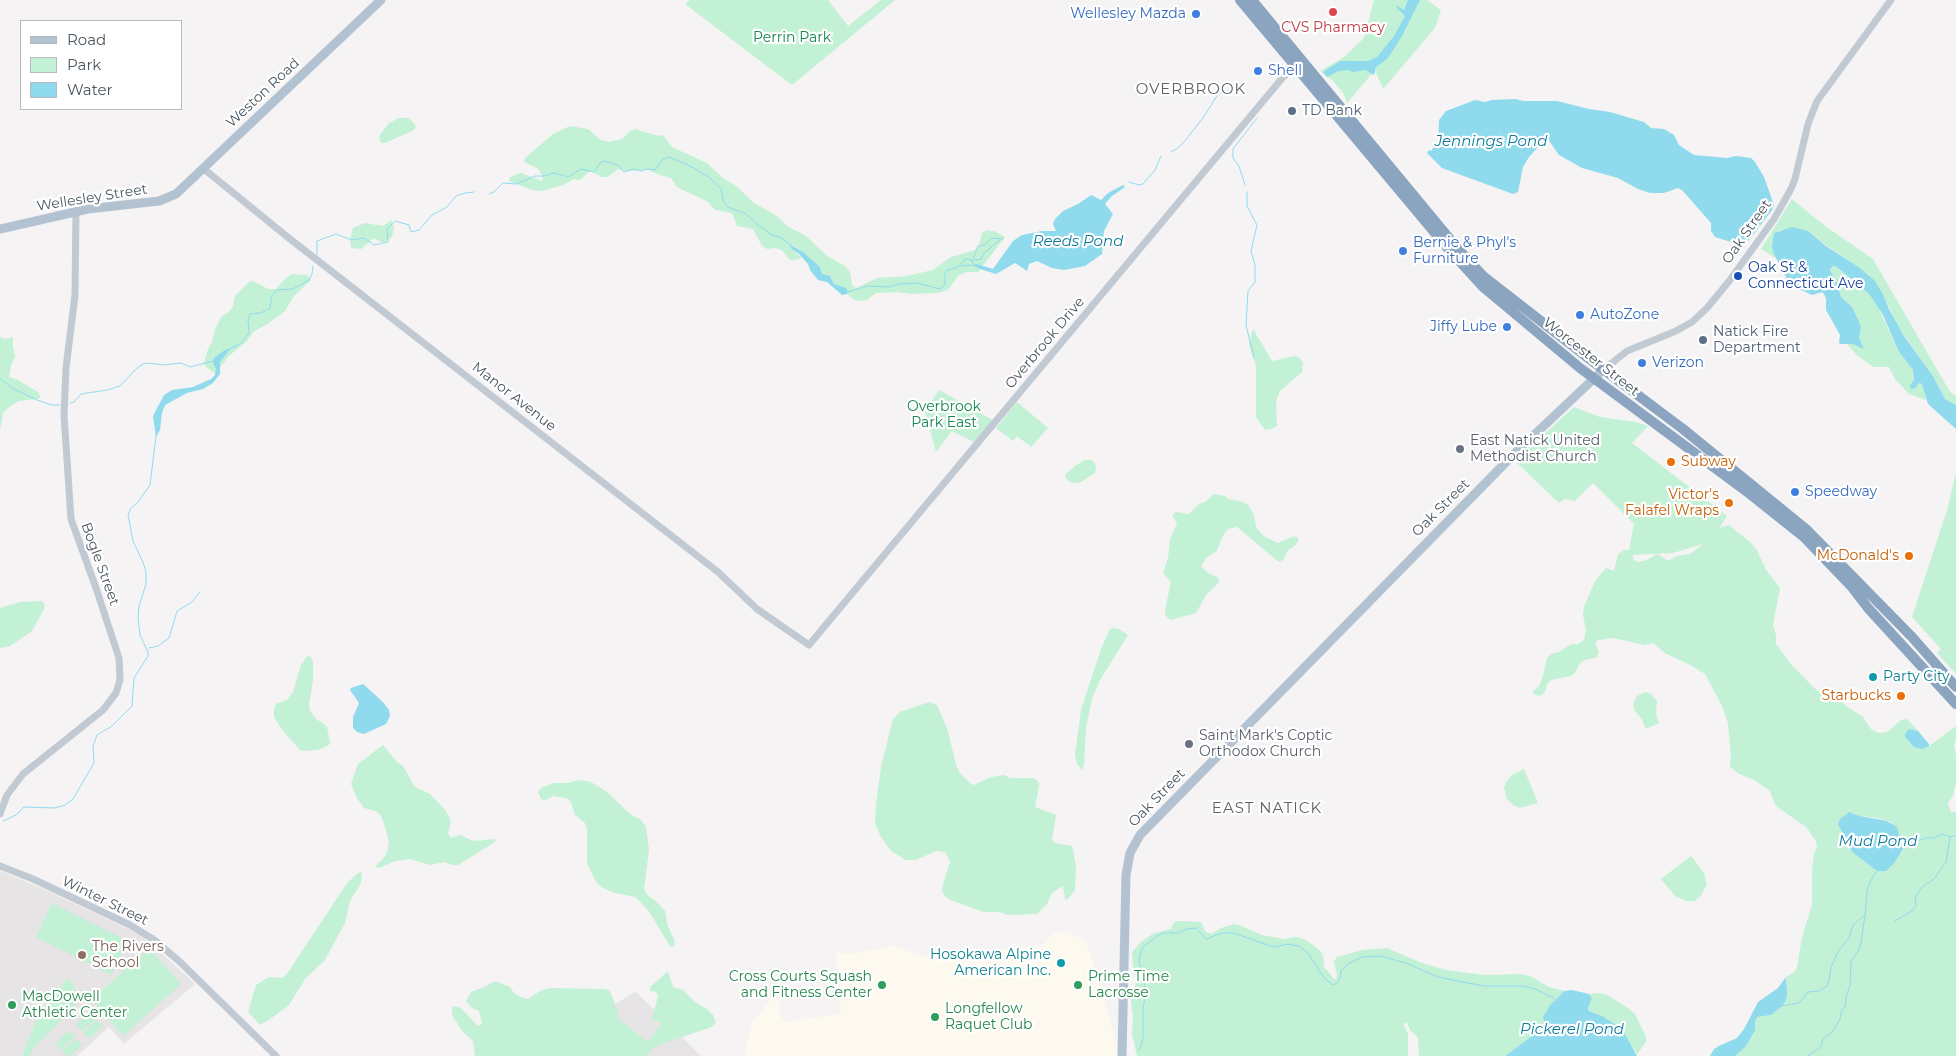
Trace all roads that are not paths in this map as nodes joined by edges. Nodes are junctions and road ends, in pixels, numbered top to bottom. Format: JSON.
{"nodes":[{"id":1,"x":381,"y":0,"type":"edge"},
{"id":2,"x":1240,"y":0,"type":"edge"},
{"id":3,"x":1252,"y":0,"type":"edge"},
{"id":4,"x":1891,"y":0,"type":"edge"},
{"id":5,"x":1299,"y":63,"type":"junction"},
{"id":6,"x":204,"y":169,"type":"junction"},
{"id":7,"x":159,"y":201,"type":"joint"},
{"id":8,"x":76,"y":211,"type":"junction"},
{"id":9,"x":0,"y":229,"type":"edge"},
{"id":10,"x":1603,"y":370,"type":"junction"},
{"id":11,"x":1593,"y":378,"type":"junction"},
{"id":12,"x":1877,"y":600,"type":"junction"},
{"id":13,"x":1868,"y":608,"type":"junction"},
{"id":14,"x":809,"y":645,"type":"joint"},
{"id":15,"x":1956,"y":688,"type":"edge"},
{"id":16,"x":1956,"y":704,"type":"edge"},
{"id":17,"x":0,"y":814,"type":"edge"},
{"id":18,"x":0,"y":866,"type":"edge"},
{"id":19,"x":276,"y":1056,"type":"edge"},
{"id":20,"x":1122,"y":1056,"type":"edge"}],
"edges":[{"from":1,"to":6,"type":"main road","name":"Weston Road"},
{"from":2,"to":5,"type":"highway","name":"Worcester Street"},
{"from":3,"to":5,"type":"highway","name":"Worcester Street"},
{"from":4,"to":10,"type":"street","name":"Oak Street"},
{"from":5,"to":10,"type":"highway","name":"Worcester Street"},
{"from":5,"to":11,"type":"highway","name":"Worcester Street"},
{"from":5,"to":14,"type":"street","name":"Overbrook Drive"},
{"from":6,"to":7,"type":"main road","name":"Weston Road"},
{"from":6,"to":14,"type":"street","name":"Manor Avenue"},
{"from":7,"to":8,"type":"main road","name":"Wellesley Street"},
{"from":8,"to":9,"type":"main road","name":"Wellesley Street"},
{"from":8,"to":17,"type":"street","name":"Bogle Street"},
{"from":10,"to":11,"type":"main road","name":"Oak Street"},
{"from":10,"to":12,"type":"highway","name":"Worcester Street"},
{"from":11,"to":13,"type":"highway","name":"Worcester Street"},
{"from":11,"to":20,"type":"main road","name":"Oak Street"},
{"from":12,"to":13,"type":"highway"},
{"from":12,"to":15,"type":"highway","name":"Worcester Street"},
{"from":13,"to":16,"type":"highway","name":"Worcester Street"},
{"from":18,"to":19,"type":"street","name":"Winter Street"}]}
